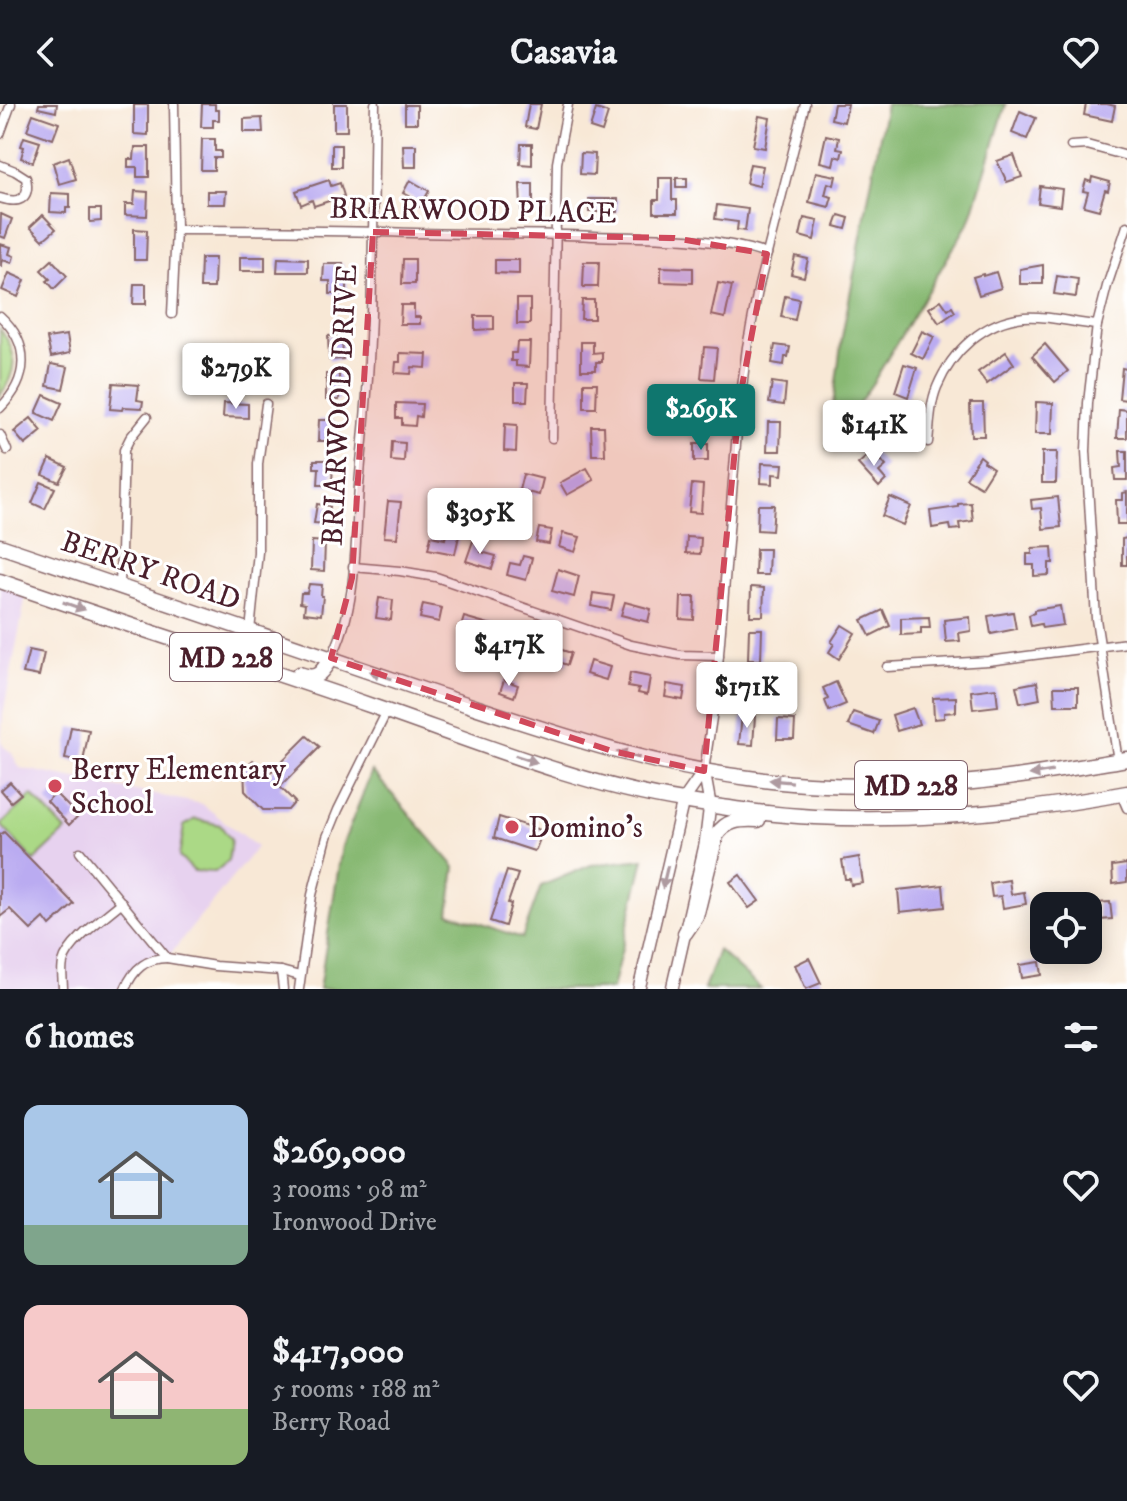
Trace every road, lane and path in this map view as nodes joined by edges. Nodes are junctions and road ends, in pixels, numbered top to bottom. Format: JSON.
{"nodes":[{"id":1,"x":11,"y":104,"type":"edge"},
{"id":2,"x":174,"y":104,"type":"edge"},
{"id":3,"x":375,"y":104,"type":"edge"},
{"id":4,"x":568,"y":104,"type":"edge"},
{"id":5,"x":805,"y":104,"type":"edge"},
{"id":6,"x":0,"y":134,"type":"edge"},
{"id":7,"x":1071,"y":146,"type":"dead end"},
{"id":8,"x":1127,"y":156,"type":"edge"},
{"id":9,"x":0,"y":165,"type":"edge"},
{"id":10,"x":0,"y":198,"type":"edge"},
{"id":11,"x":1127,"y":226,"type":"edge"},
{"id":12,"x":176,"y":230,"type":"junction"},
{"id":13,"x":373,"y":232,"type":"junction"},
{"id":14,"x":556,"y":234,"type":"junction"},
{"id":15,"x":767,"y":254,"type":"junction"},
{"id":16,"x":172,"y":314,"type":"dead end"},
{"id":17,"x":0,"y":316,"type":"edge"},
{"id":18,"x":1097,"y":325,"type":"junction"},
{"id":19,"x":266,"y":404,"type":"dead end"},
{"id":20,"x":0,"y":408,"type":"edge"},
{"id":21,"x":147,"y":417,"type":"dead end"},
{"id":22,"x":0,"y":435,"type":"edge"},
{"id":23,"x":552,"y":438,"type":"dead end"},
{"id":24,"x":928,"y":442,"type":"dead end"},
{"id":25,"x":7,"y":450,"type":"dead end"},
{"id":26,"x":0,"y":546,"type":"edge"},
{"id":27,"x":353,"y":567,"type":"junction"},
{"id":28,"x":0,"y":581,"type":"edge"},
{"id":29,"x":120,"y":587,"type":"junction"},
{"id":30,"x":250,"y":631,"type":"junction"},
{"id":31,"x":153,"y":632,"type":"junction"},
{"id":32,"x":1127,"y":643,"type":"edge"},
{"id":33,"x":1099,"y":647,"type":"junction"},
{"id":34,"x":719,"y":656,"type":"junction"},
{"id":35,"x":331,"y":658,"type":"junction"},
{"id":36,"x":887,"y":667,"type":"dead end"},
{"id":37,"x":387,"y":711,"type":"junction"},
{"id":38,"x":1122,"y":760,"type":"edge"},
{"id":39,"x":704,"y":771,"type":"junction"},
{"id":40,"x":1125,"y":799,"type":"edge"},
{"id":41,"x":683,"y":801,"type":"junction"},
{"id":42,"x":710,"y":804,"type":"junction"},
{"id":43,"x":812,"y":817,"type":"junction"},
{"id":44,"x":80,"y":852,"type":"dead end"},
{"id":45,"x":122,"y":902,"type":"junction"},
{"id":46,"x":685,"y":933,"type":"junction"},
{"id":47,"x":167,"y":958,"type":"junction"},
{"id":48,"x":281,"y":971,"type":"junction"},
{"id":49,"x":300,"y":976,"type":"junction"},
{"id":50,"x":63,"y":989,"type":"edge"},
{"id":51,"x":125,"y":989,"type":"edge"},
{"id":52,"x":283,"y":989,"type":"edge"},
{"id":53,"x":299,"y":989,"type":"edge"},
{"id":54,"x":639,"y":989,"type":"edge"},
{"id":55,"x":672,"y":989,"type":"edge"}],
"edges":[{"from":1,"to":6,"type":"street"},
{"from":2,"to":12,"type":"street"},
{"from":3,"to":13,"type":"street","name":"BRIARWOOD DRIVE"},
{"from":4,"to":14,"type":"street"},
{"from":5,"to":15,"type":"street"},
{"from":7,"to":8,"type":"street"},
{"from":9,"to":10,"type":"street"},
{"from":11,"to":18,"type":"street"},
{"from":12,"to":13,"type":"street","name":"BRIARWOOD PLACE"},
{"from":12,"to":16,"type":"street"},
{"from":13,"to":14,"type":"street","name":"BRIARWOOD PLACE"},
{"from":13,"to":27,"type":"street","name":"BRIARWOOD DRIVE"},
{"from":14,"to":15,"type":"street","name":"BRIARWOOD PLACE"},
{"from":14,"to":23,"type":"street"},
{"from":15,"to":34,"type":"street"},
{"from":17,"to":20,"type":"street"},
{"from":18,"to":24,"type":"street"},
{"from":18,"to":33,"type":"street"},
{"from":19,"to":30,"type":"street"},
{"from":21,"to":29,"type":"street"},
{"from":22,"to":25,"type":"street"},
{"from":26,"to":29,"type":"highway","name":"BERRY ROAD","number":"MD 228"},
{"from":27,"to":34,"type":"street"},
{"from":27,"to":35,"type":"street","name":"BRIARWOOD DRIVE"},
{"from":28,"to":31,"type":"highway","name":"BERRY ROAD","number":"MD 228","one_way":true},
{"from":29,"to":30,"type":"highway","name":"BERRY ROAD","number":"MD 228"},
{"from":30,"to":35,"type":"highway","name":"BERRY ROAD","number":"MD 228"},
{"from":31,"to":35,"type":"highway"},
{"from":31,"to":37,"type":"highway","name":"BERRY ROAD","number":"MD 228"},
{"from":32,"to":33,"type":"street"},
{"from":33,"to":36,"type":"street"},
{"from":33,"to":38,"type":"street"},
{"from":34,"to":39,"type":"street"},
{"from":39,"to":35,"type":"highway","name":"BERRY ROAD","number":"MD 228","one_way":true},
{"from":37,"to":41,"type":"highway","name":"BERRY ROAD","number":"MD 228","one_way":true},
{"from":37,"to":49,"type":"street"},
{"from":38,"to":39,"type":"highway","name":"BERRY ROAD","number":"MD 228","one_way":true},
{"from":39,"to":41,"type":"main road"},
{"from":39,"to":42,"type":"main road"},
{"from":40,"to":43,"type":"highway","name":"BERRY ROAD","number":"MD 228"},
{"from":41,"to":42,"type":"highway","name":"BERRY ROAD","number":"MD 228"},
{"from":41,"to":54,"type":"main road","one_way":true},
{"from":42,"to":43,"type":"highway","name":"BERRY ROAD","number":"MD 228"},
{"from":42,"to":46,"type":"main road"},
{"from":43,"to":46,"type":"highway"},
{"from":44,"to":45,"type":"street"},
{"from":45,"to":47,"type":"street"},
{"from":45,"to":50,"type":"street"},
{"from":46,"to":55,"type":"main road"},
{"from":47,"to":48,"type":"street"},
{"from":47,"to":51,"type":"street"},
{"from":48,"to":49,"type":"street"},
{"from":48,"to":52,"type":"street"},
{"from":49,"to":53,"type":"street"}]}
